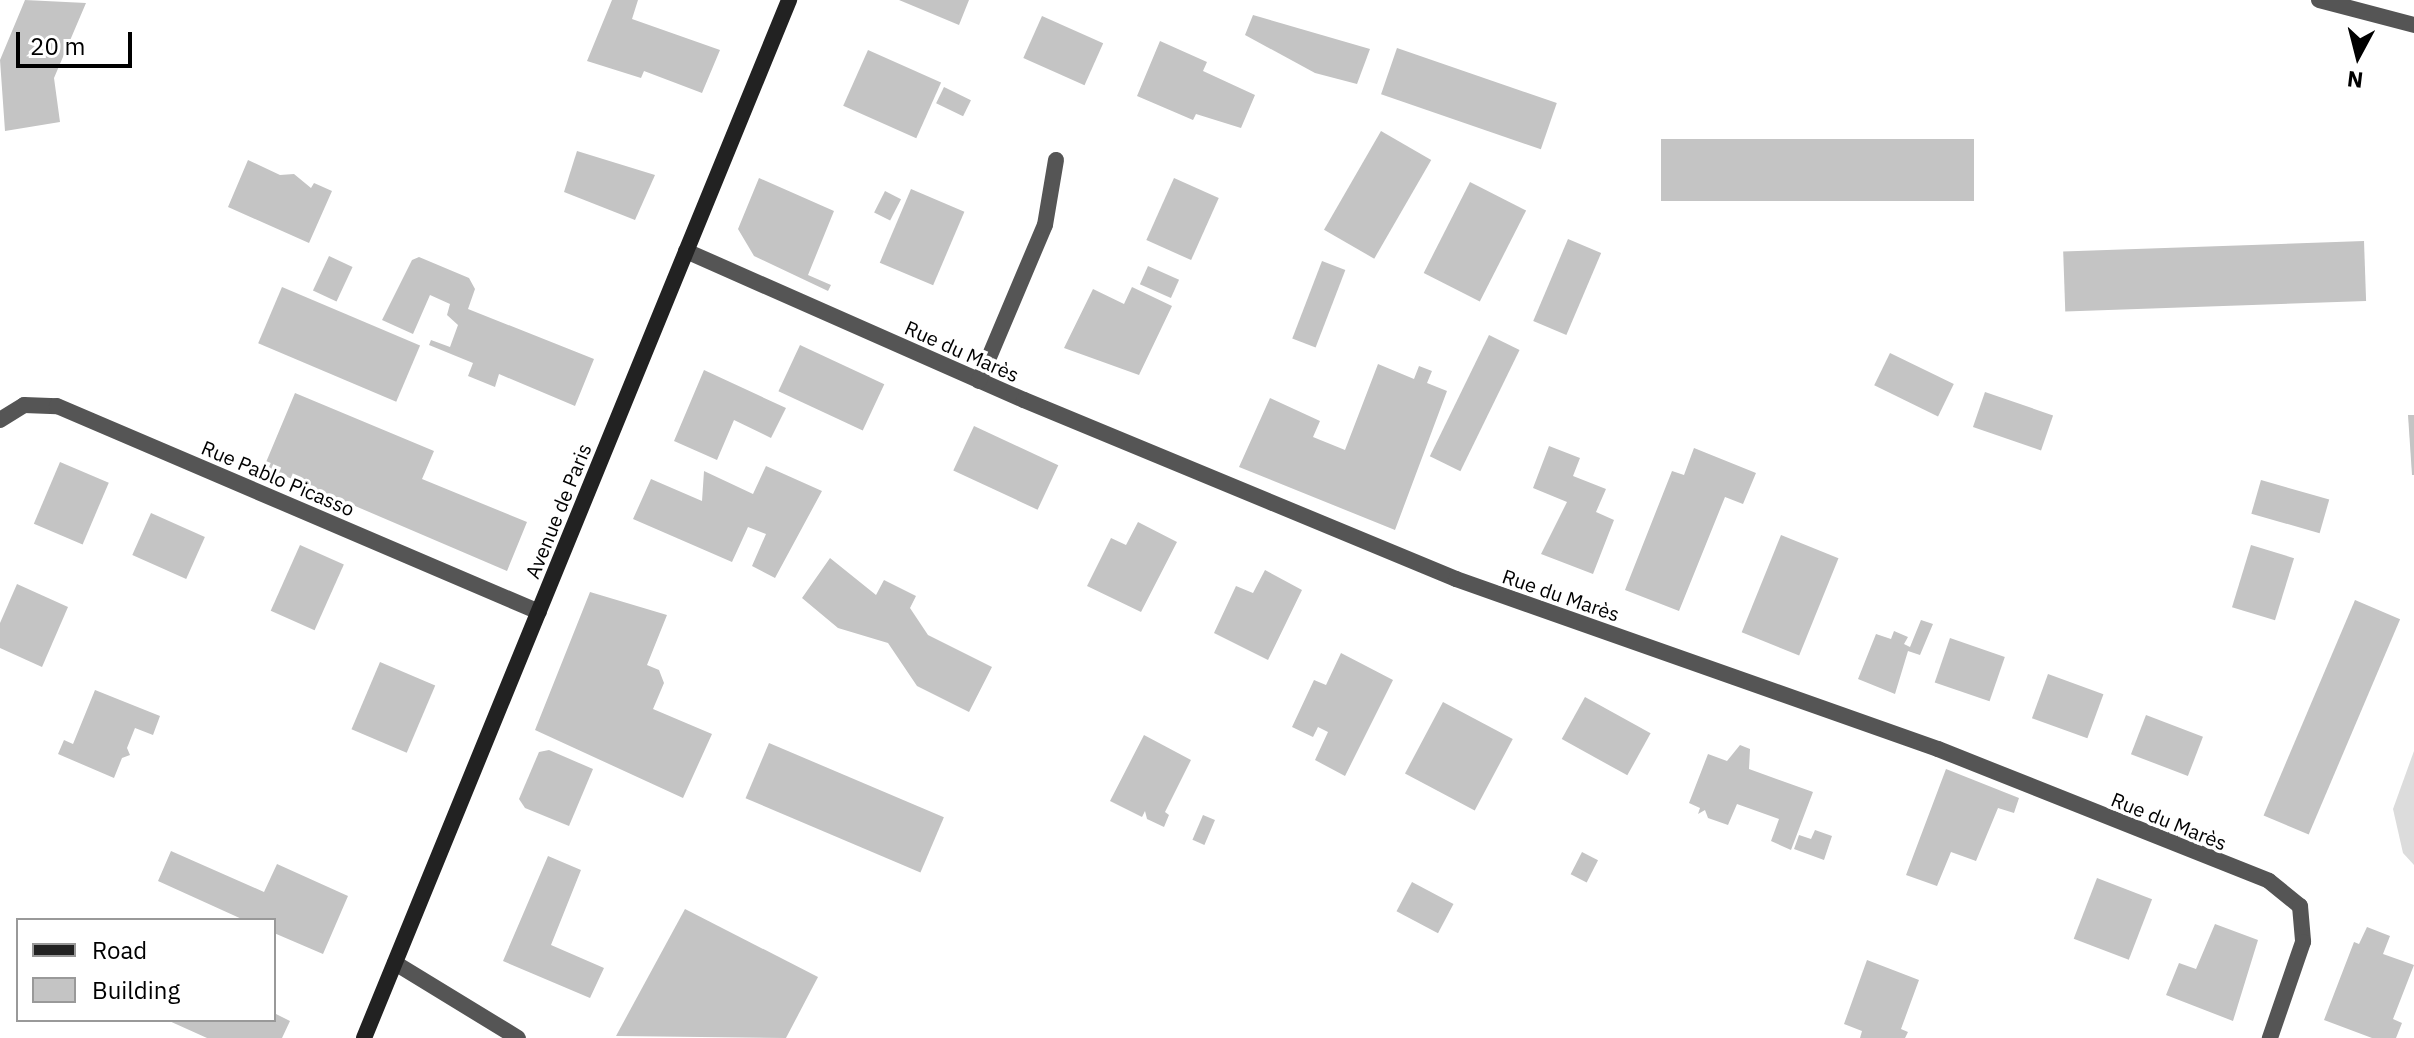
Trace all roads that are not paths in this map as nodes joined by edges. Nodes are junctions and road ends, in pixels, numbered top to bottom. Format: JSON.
{"nodes":[{"id":1,"x":789,"y":0,"type":"edge"},
{"id":2,"x":2319,"y":0,"type":"edge"},
{"id":3,"x":2414,"y":25,"type":"edge"},
{"id":4,"x":1056,"y":160,"type":"dead end"},
{"id":5,"x":686,"y":251,"type":"junction"},
{"id":6,"x":979,"y":381,"type":"junction"},
{"id":7,"x":0,"y":420,"type":"edge"},
{"id":8,"x":539,"y":612,"type":"junction"},
{"id":9,"x":395,"y":963,"type":"junction"},
{"id":10,"x":364,"y":1038,"type":"edge"},
{"id":11,"x":518,"y":1038,"type":"edge"},
{"id":12,"x":2270,"y":1038,"type":"edge"}],
"edges":[{"from":1,"to":5,"type":"main road","name":"Avenue de Paris"},
{"from":2,"to":3,"type":"street"},
{"from":4,"to":6,"type":"street"},
{"from":5,"to":6,"type":"street","name":"Rue du Marès"},
{"from":5,"to":8,"type":"main road","name":"Avenue de Paris"},
{"from":6,"to":12,"type":"street","name":"Rue du Marès"},
{"from":7,"to":8,"type":"street","name":"Rue Pablo Picasso"},
{"from":8,"to":9,"type":"main road","name":"Avenue de Paris"},
{"from":9,"to":10,"type":"main road","name":"Avenue de Paris"},
{"from":9,"to":11,"type":"street"}]}
